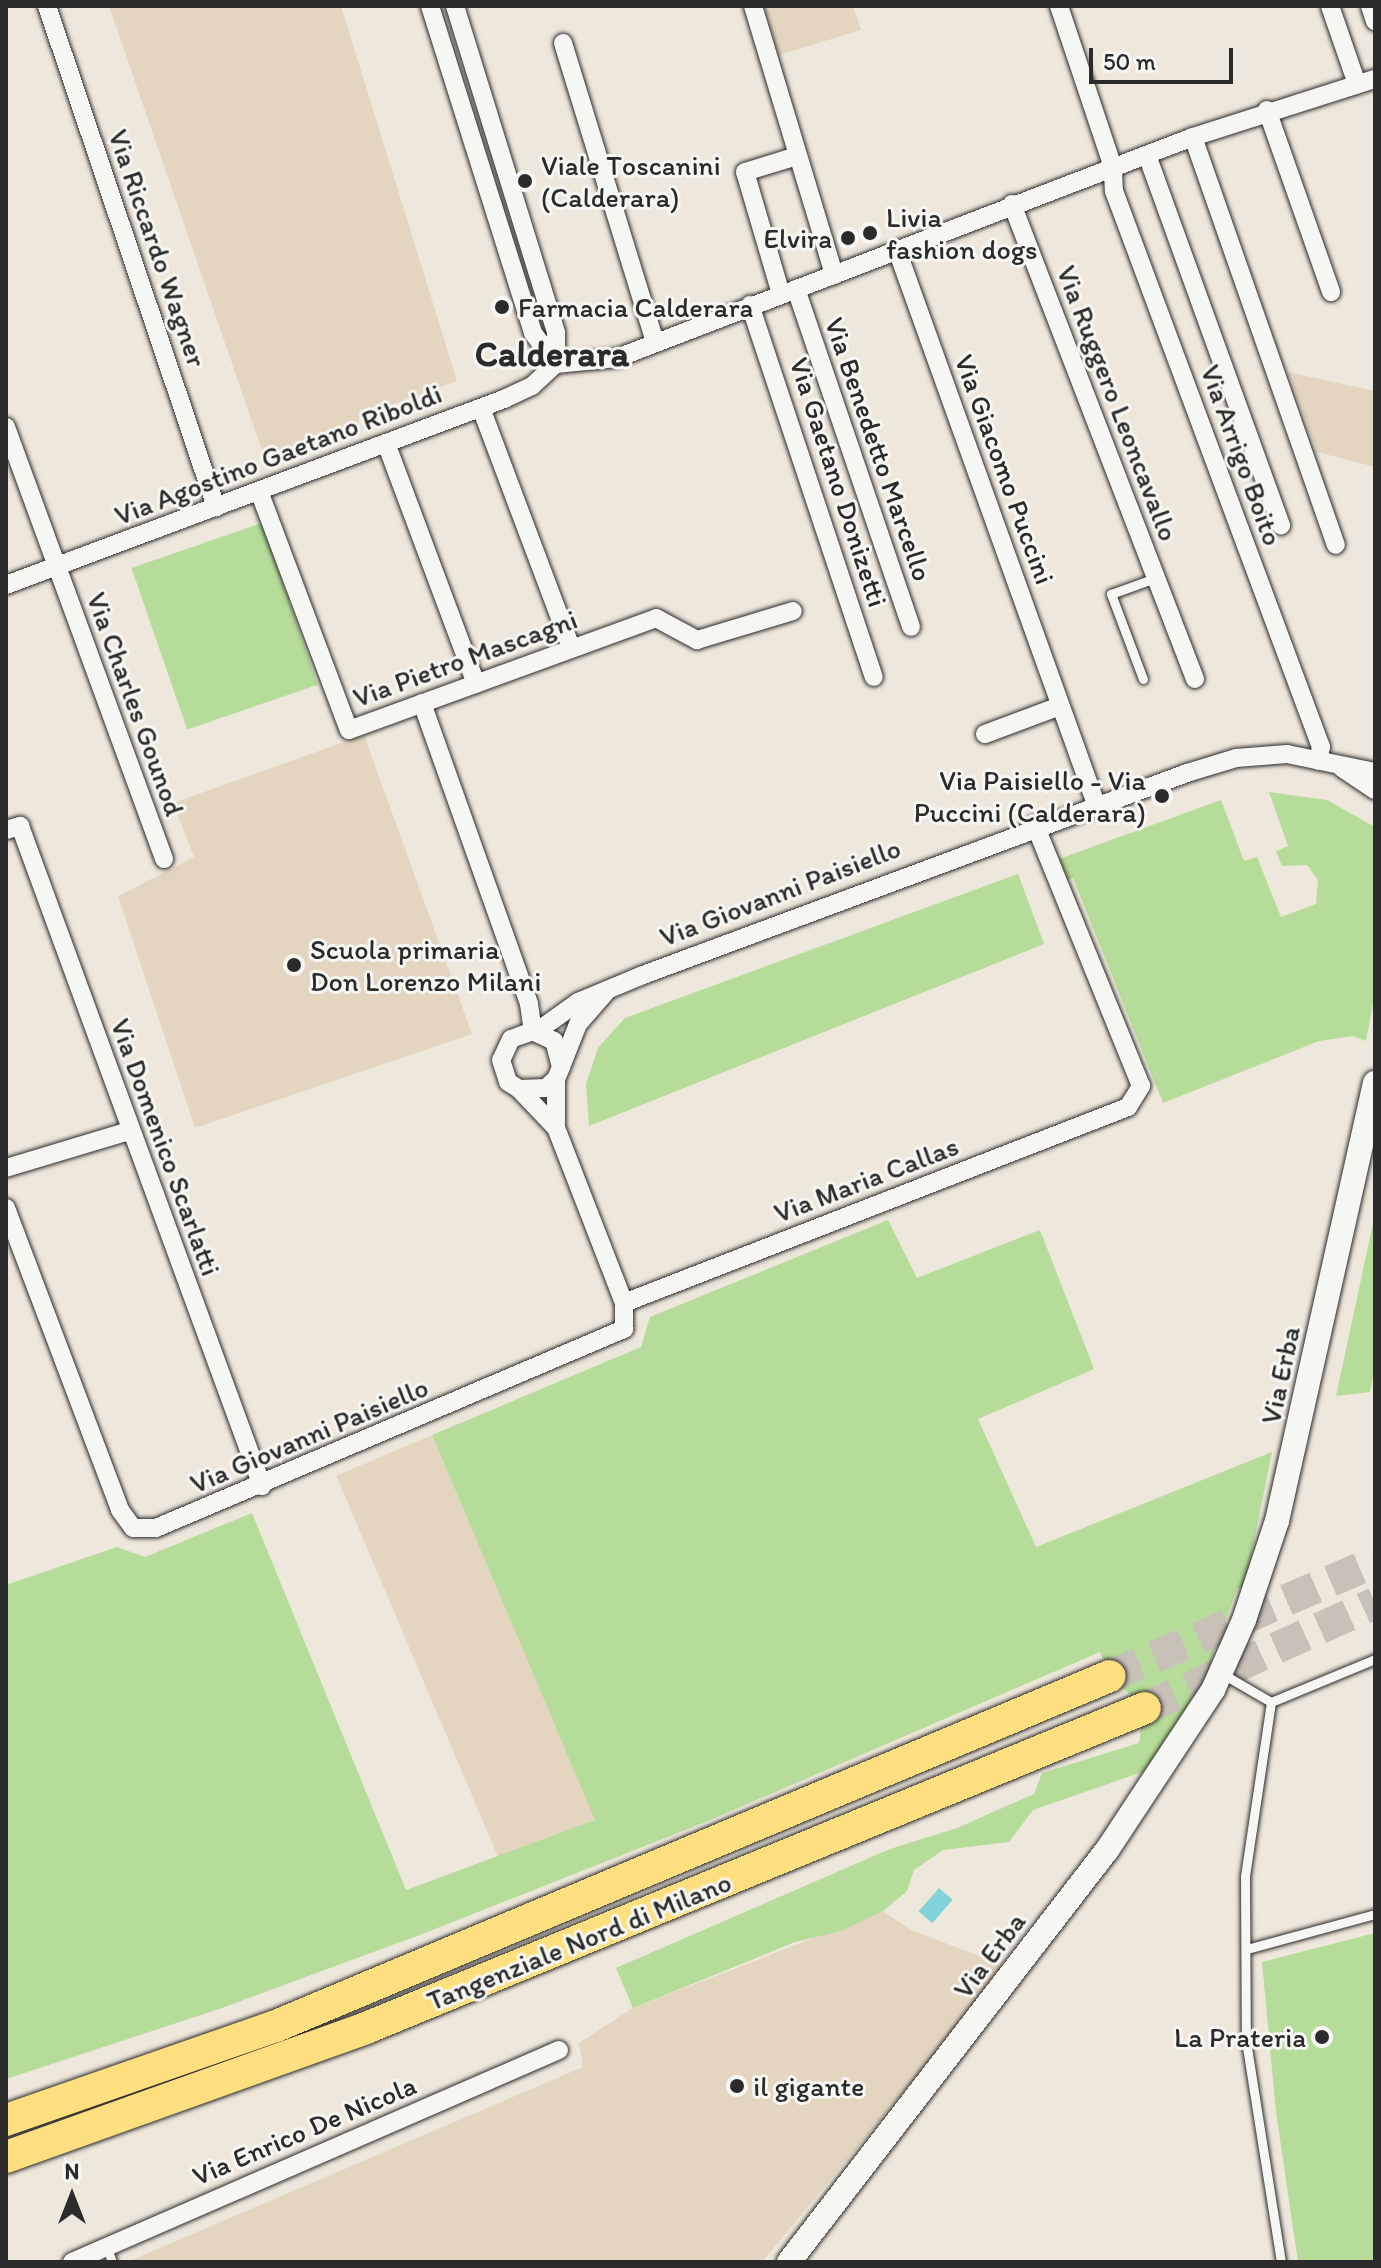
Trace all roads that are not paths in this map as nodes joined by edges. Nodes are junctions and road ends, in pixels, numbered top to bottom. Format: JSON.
{"nodes":[{"id":1,"x":47,"y":6,"type":"edge"},
{"id":2,"x":430,"y":6,"type":"edge"},
{"id":3,"x":455,"y":6,"type":"edge"},
{"id":4,"x":753,"y":6,"type":"edge"},
{"id":5,"x":1059,"y":6,"type":"edge"},
{"id":6,"x":1330,"y":6,"type":"edge"},
{"id":7,"x":1370,"y":6,"type":"edge"},
{"id":8,"x":1375,"y":21,"type":"edge"},
{"id":9,"x":563,"y":43,"type":"dead end"},
{"id":10,"x":1366,"y":81,"type":"edge"},
{"id":11,"x":1267,"y":110,"type":"junction"},
{"id":12,"x":1193,"y":137,"type":"junction"},
{"id":13,"x":1147,"y":155,"type":"junction"},
{"id":14,"x":797,"y":156,"type":"junction"},
{"id":15,"x":1112,"y":172,"type":"junction"},
{"id":16,"x":1012,"y":204,"type":"junction"},
{"id":17,"x":898,"y":255,"type":"junction"},
{"id":18,"x":834,"y":275,"type":"junction"},
{"id":19,"x":788,"y":291,"type":"junction"},
{"id":20,"x":1331,"y":292,"type":"dead end"},
{"id":21,"x":750,"y":305,"type":"junction"},
{"id":22,"x":655,"y":342,"type":"junction"},
{"id":23,"x":556,"y":364,"type":"junction"},
{"id":24,"x":481,"y":408,"type":"junction"},
{"id":25,"x":6,"y":427,"type":"edge"},
{"id":26,"x":386,"y":443,"type":"junction"},
{"id":27,"x":259,"y":491,"type":"junction"},
{"id":28,"x":216,"y":507,"type":"junction"},
{"id":29,"x":1281,"y":525,"type":"dead end"},
{"id":30,"x":1336,"y":545,"type":"dead end"},
{"id":31,"x":55,"y":567,"type":"junction"},
{"id":32,"x":1155,"y":578,"type":"junction"},
{"id":33,"x":6,"y":585,"type":"edge"},
{"id":34,"x":793,"y":611,"type":"dead end"},
{"id":35,"x":911,"y":627,"type":"dead end"},
{"id":36,"x":571,"y":647,"type":"junction"},
{"id":37,"x":874,"y":677,"type":"dead end"},
{"id":38,"x":1143,"y":679,"type":"dead end"},
{"id":39,"x":1195,"y":679,"type":"dead end"},
{"id":40,"x":476,"y":684,"type":"junction"},
{"id":41,"x":422,"y":703,"type":"junction"},
{"id":42,"x":1060,"y":706,"type":"junction"},
{"id":43,"x":985,"y":734,"type":"dead end"},
{"id":44,"x":1318,"y":761,"type":"junction"},
{"id":45,"x":1339,"y":767,"type":"junction"},
{"id":46,"x":1370,"y":768,"type":"edge"},
{"id":47,"x":1375,"y":790,"type":"edge"},
{"id":48,"x":1096,"y":804,"type":"junction"},
{"id":49,"x":1035,"y":825,"type":"junction"},
{"id":50,"x":13,"y":828,"type":"edge"},
{"id":51,"x":164,"y":859,"type":"dead end"},
{"id":52,"x":609,"y":988,"type":"junction"},
{"id":53,"x":534,"y":1032,"type":"junction"},
{"id":54,"x":558,"y":1073,"type":"junction"},
{"id":55,"x":1375,"y":1083,"type":"edge"},
{"id":56,"x":519,"y":1089,"type":"junction"},
{"id":57,"x":556,"y":1128,"type":"junction"},
{"id":58,"x":129,"y":1131,"type":"junction"},
{"id":59,"x":1369,"y":1138,"type":"edge"},
{"id":60,"x":6,"y":1168,"type":"edge"},
{"id":61,"x":6,"y":1208,"type":"edge"},
{"id":62,"x":624,"y":1303,"type":"junction"},
{"id":63,"x":262,"y":1486,"type":"junction"},
{"id":64,"x":1375,"y":1659,"type":"edge"},
{"id":65,"x":1221,"y":1673,"type":"junction"},
{"id":66,"x":1110,"y":1676,"type":"tunnel mouth"},
{"id":67,"x":1271,"y":1702,"type":"junction"},
{"id":68,"x":1145,"y":1708,"type":"tunnel mouth"},
{"id":69,"x":1375,"y":1914,"type":"edge"},
{"id":70,"x":1247,"y":1949,"type":"junction"},
{"id":71,"x":394,"y":1972,"type":"junction"},
{"id":72,"x":559,"y":2050,"type":"dead end"},
{"id":73,"x":6,"y":2099,"type":"edge"},
{"id":74,"x":6,"y":2120,"type":"edge"},
{"id":75,"x":6,"y":2157,"type":"edge"},
{"id":76,"x":109,"y":2254,"type":"edge"},
{"id":77,"x":72,"y":2262,"type":"edge"},
{"id":78,"x":789,"y":2262,"type":"edge"},
{"id":79,"x":1281,"y":2262,"type":"edge"}],
"edges":[{"from":1,"to":28,"type":"street","name":"Via Riccardo Wagner"},
{"from":2,"to":23,"type":"street"},
{"from":3,"to":23,"type":"street"},
{"from":4,"to":14,"type":"street"},
{"from":5,"to":15,"type":"street","name":"Via Arrigo Boito"},
{"from":6,"to":10,"type":"street"},
{"from":7,"to":8,"type":"street"},
{"from":9,"to":22,"type":"street"},
{"from":10,"to":11,"type":"street"},
{"from":11,"to":12,"type":"street"},
{"from":11,"to":20,"type":"street"},
{"from":12,"to":13,"type":"street"},
{"from":12,"to":30,"type":"street"},
{"from":13,"to":15,"type":"street"},
{"from":13,"to":29,"type":"street"},
{"from":14,"to":18,"type":"street"},
{"from":14,"to":19,"type":"street","name":"Via Benedetto Marcello"},
{"from":15,"to":16,"type":"street"},
{"from":15,"to":44,"type":"street","name":"Via Arrigo Boito"},
{"from":16,"to":17,"type":"street"},
{"from":16,"to":32,"type":"street","name":"Via Ruggero Leoncavallo"},
{"from":17,"to":18,"type":"street"},
{"from":17,"to":42,"type":"street","name":"Via Giacomo Puccini"},
{"from":18,"to":19,"type":"street"},
{"from":19,"to":21,"type":"street"},
{"from":19,"to":35,"type":"street","name":"Via Benedetto Marcello"},
{"from":21,"to":22,"type":"street"},
{"from":21,"to":37,"type":"street","name":"Via Gaetano Donizetti"},
{"from":22,"to":23,"type":"street"},
{"from":23,"to":24,"type":"street","name":"Via Agostino Gaetano Riboldi"},
{"from":24,"to":26,"type":"street","name":"Via Agostino Gaetano Riboldi"},
{"from":24,"to":36,"type":"street"},
{"from":25,"to":31,"type":"street","name":"Via Charles Gounod"},
{"from":26,"to":27,"type":"street","name":"Via Agostino Gaetano Riboldi"},
{"from":26,"to":40,"type":"street"},
{"from":27,"to":28,"type":"street","name":"Via Agostino Gaetano Riboldi"},
{"from":27,"to":41,"type":"street","name":"Via Pietro Mascagni"},
{"from":28,"to":31,"type":"street","name":"Via Agostino Gaetano Riboldi"},
{"from":31,"to":33,"type":"street","name":"Via Agostino Gaetano Riboldi"},
{"from":31,"to":51,"type":"street","name":"Via Charles Gounod"},
{"from":32,"to":38,"type":"lane","name":"Via Ruggero Leoncavallo"},
{"from":32,"to":39,"type":"street","name":"Via Ruggero Leoncavallo"},
{"from":34,"to":36,"type":"street","name":"Via Pietro Mascagni"},
{"from":36,"to":40,"type":"street","name":"Via Pietro Mascagni"},
{"from":40,"to":41,"type":"street","name":"Via Pietro Mascagni"},
{"from":41,"to":53,"type":"street"},
{"from":42,"to":43,"type":"street"},
{"from":42,"to":48,"type":"street","name":"Via Giacomo Puccini"},
{"from":44,"to":45,"type":"street","name":"Via Giovanni Paisiello"},
{"from":44,"to":48,"type":"street","name":"Via Giovanni Paisiello"},
{"from":45,"to":46,"type":"street"},
{"from":45,"to":47,"type":"street"},
{"from":48,"to":49,"type":"street","name":"Via Giovanni Paisiello"},
{"from":49,"to":52,"type":"street","name":"Via Giovanni Paisiello"},
{"from":49,"to":62,"type":"street","name":"Via Maria Callas"},
{"from":50,"to":58,"type":"street","name":"Via Domenico Scarlatti"},
{"from":52,"to":53,"type":"street","name":"Via Giovanni Paisiello"},
{"from":52,"to":54,"type":"street","name":"Via Giovanni Paisiello"},
{"from":53,"to":54,"type":"street"},
{"from":53,"to":56,"type":"street"},
{"from":54,"to":56,"type":"street"},
{"from":54,"to":57,"type":"street","name":"Via Giovanni Paisiello"},
{"from":55,"to":59,"type":"main road","name":"Via Erba"},
{"from":56,"to":57,"type":"street","name":"Via Giovanni Paisiello"},
{"from":57,"to":62,"type":"street","name":"Via Giovanni Paisiello"},
{"from":58,"to":60,"type":"street"},
{"from":58,"to":63,"type":"street","name":"Via Domenico Scarlatti"},
{"from":59,"to":65,"type":"main road","name":"Via Erba"},
{"from":61,"to":63,"type":"street","name":"Via Giovanni Paisiello"},
{"from":62,"to":63,"type":"street","name":"Via Giovanni Paisiello"},
{"from":64,"to":67,"type":"lane"},
{"from":65,"to":67,"type":"lane"},
{"from":65,"to":78,"type":"main road","name":"Via Erba"},
{"from":66,"to":71,"type":"highway","name":"Tangenziale Nord di Milano"},
{"from":67,"to":70,"type":"lane"},
{"from":68,"to":75,"type":"highway","name":"Tangenziale Nord di Milano"},
{"from":69,"to":70,"type":"lane"},
{"from":70,"to":79,"type":"lane"},
{"from":71,"to":73,"type":"highway"},
{"from":71,"to":74,"type":"highway","name":"Tangenziale Nord di Milano"},
{"from":72,"to":76,"type":"street","name":"Via Enrico De Nicola"},
{"from":76,"to":77,"type":"street","name":"Via Enrico De Nicola"}]}
